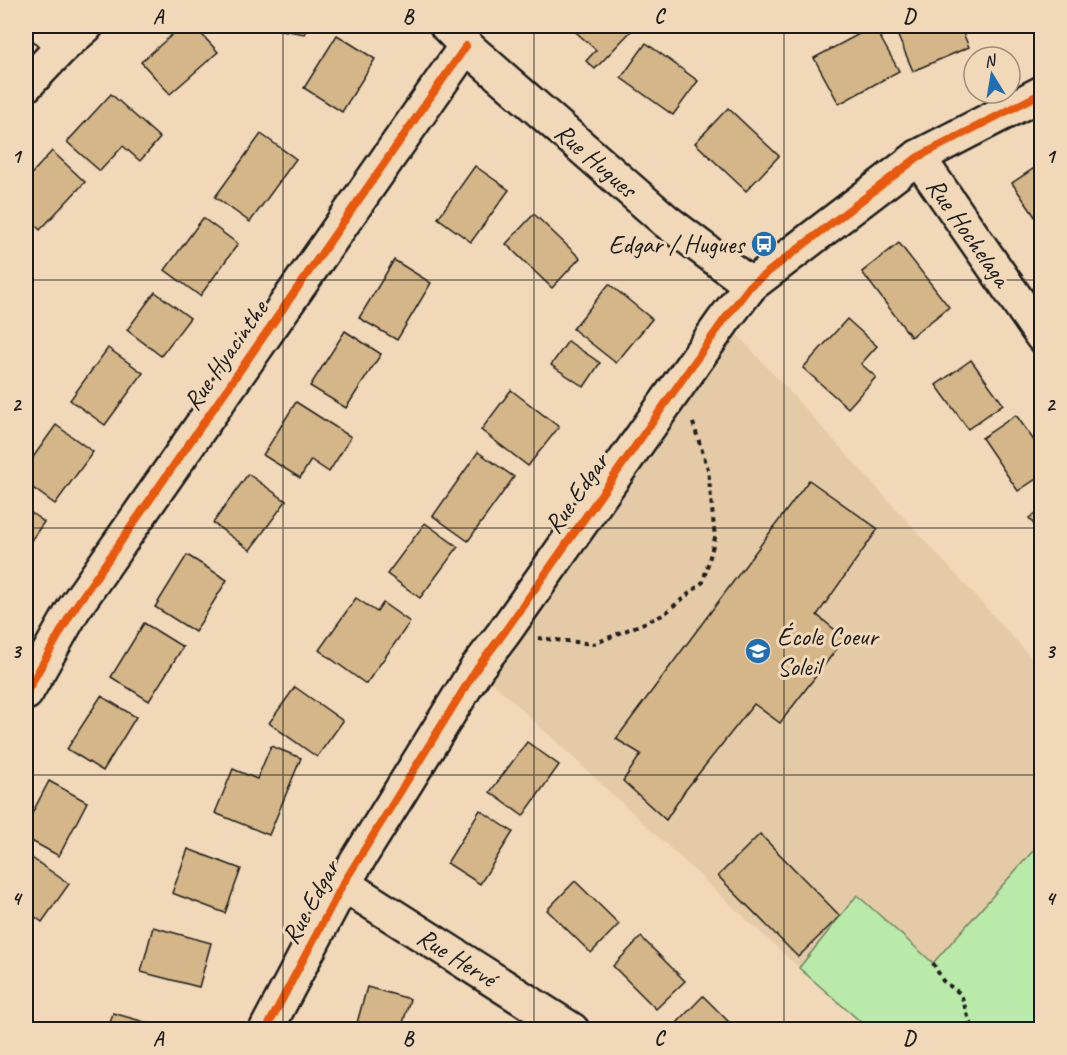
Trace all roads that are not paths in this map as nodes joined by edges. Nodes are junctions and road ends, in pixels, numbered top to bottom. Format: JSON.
{"nodes":[{"id":1,"x":64,"y":32,"type":"edge"},
{"id":2,"x":457,"y":36,"type":"edge"},
{"id":3,"x":26,"y":85,"type":"edge"},
{"id":4,"x":1041,"y":93,"type":"edge"},
{"id":5,"x":918,"y":157,"type":"junction"},
{"id":6,"x":751,"y":285,"type":"junction"},
{"id":7,"x":1041,"y":336,"type":"edge"},
{"id":8,"x":26,"y":693,"type":"edge"},
{"id":9,"x":342,"y":884,"type":"junction"},
{"id":10,"x":266,"y":1029,"type":"edge"},
{"id":11,"x":572,"y":1029,"type":"edge"}],
"edges":[{"from":1,"to":3,"type":"street"},
{"from":2,"to":6,"type":"street","name":"Rue Hugues"},
{"from":2,"to":8,"type":"street","name":"Rue Hyacinthe"},
{"from":4,"to":5,"type":"street","name":"Rue Edgar"},
{"from":5,"to":6,"type":"street","name":"Rue Edgar"},
{"from":5,"to":7,"type":"street","name":"Rue Hochelaga"},
{"from":6,"to":9,"type":"street","name":"Rue Edgar"},
{"from":9,"to":10,"type":"street","name":"Rue Edgar"},
{"from":9,"to":11,"type":"street","name":"Rue Hervé"}]}
